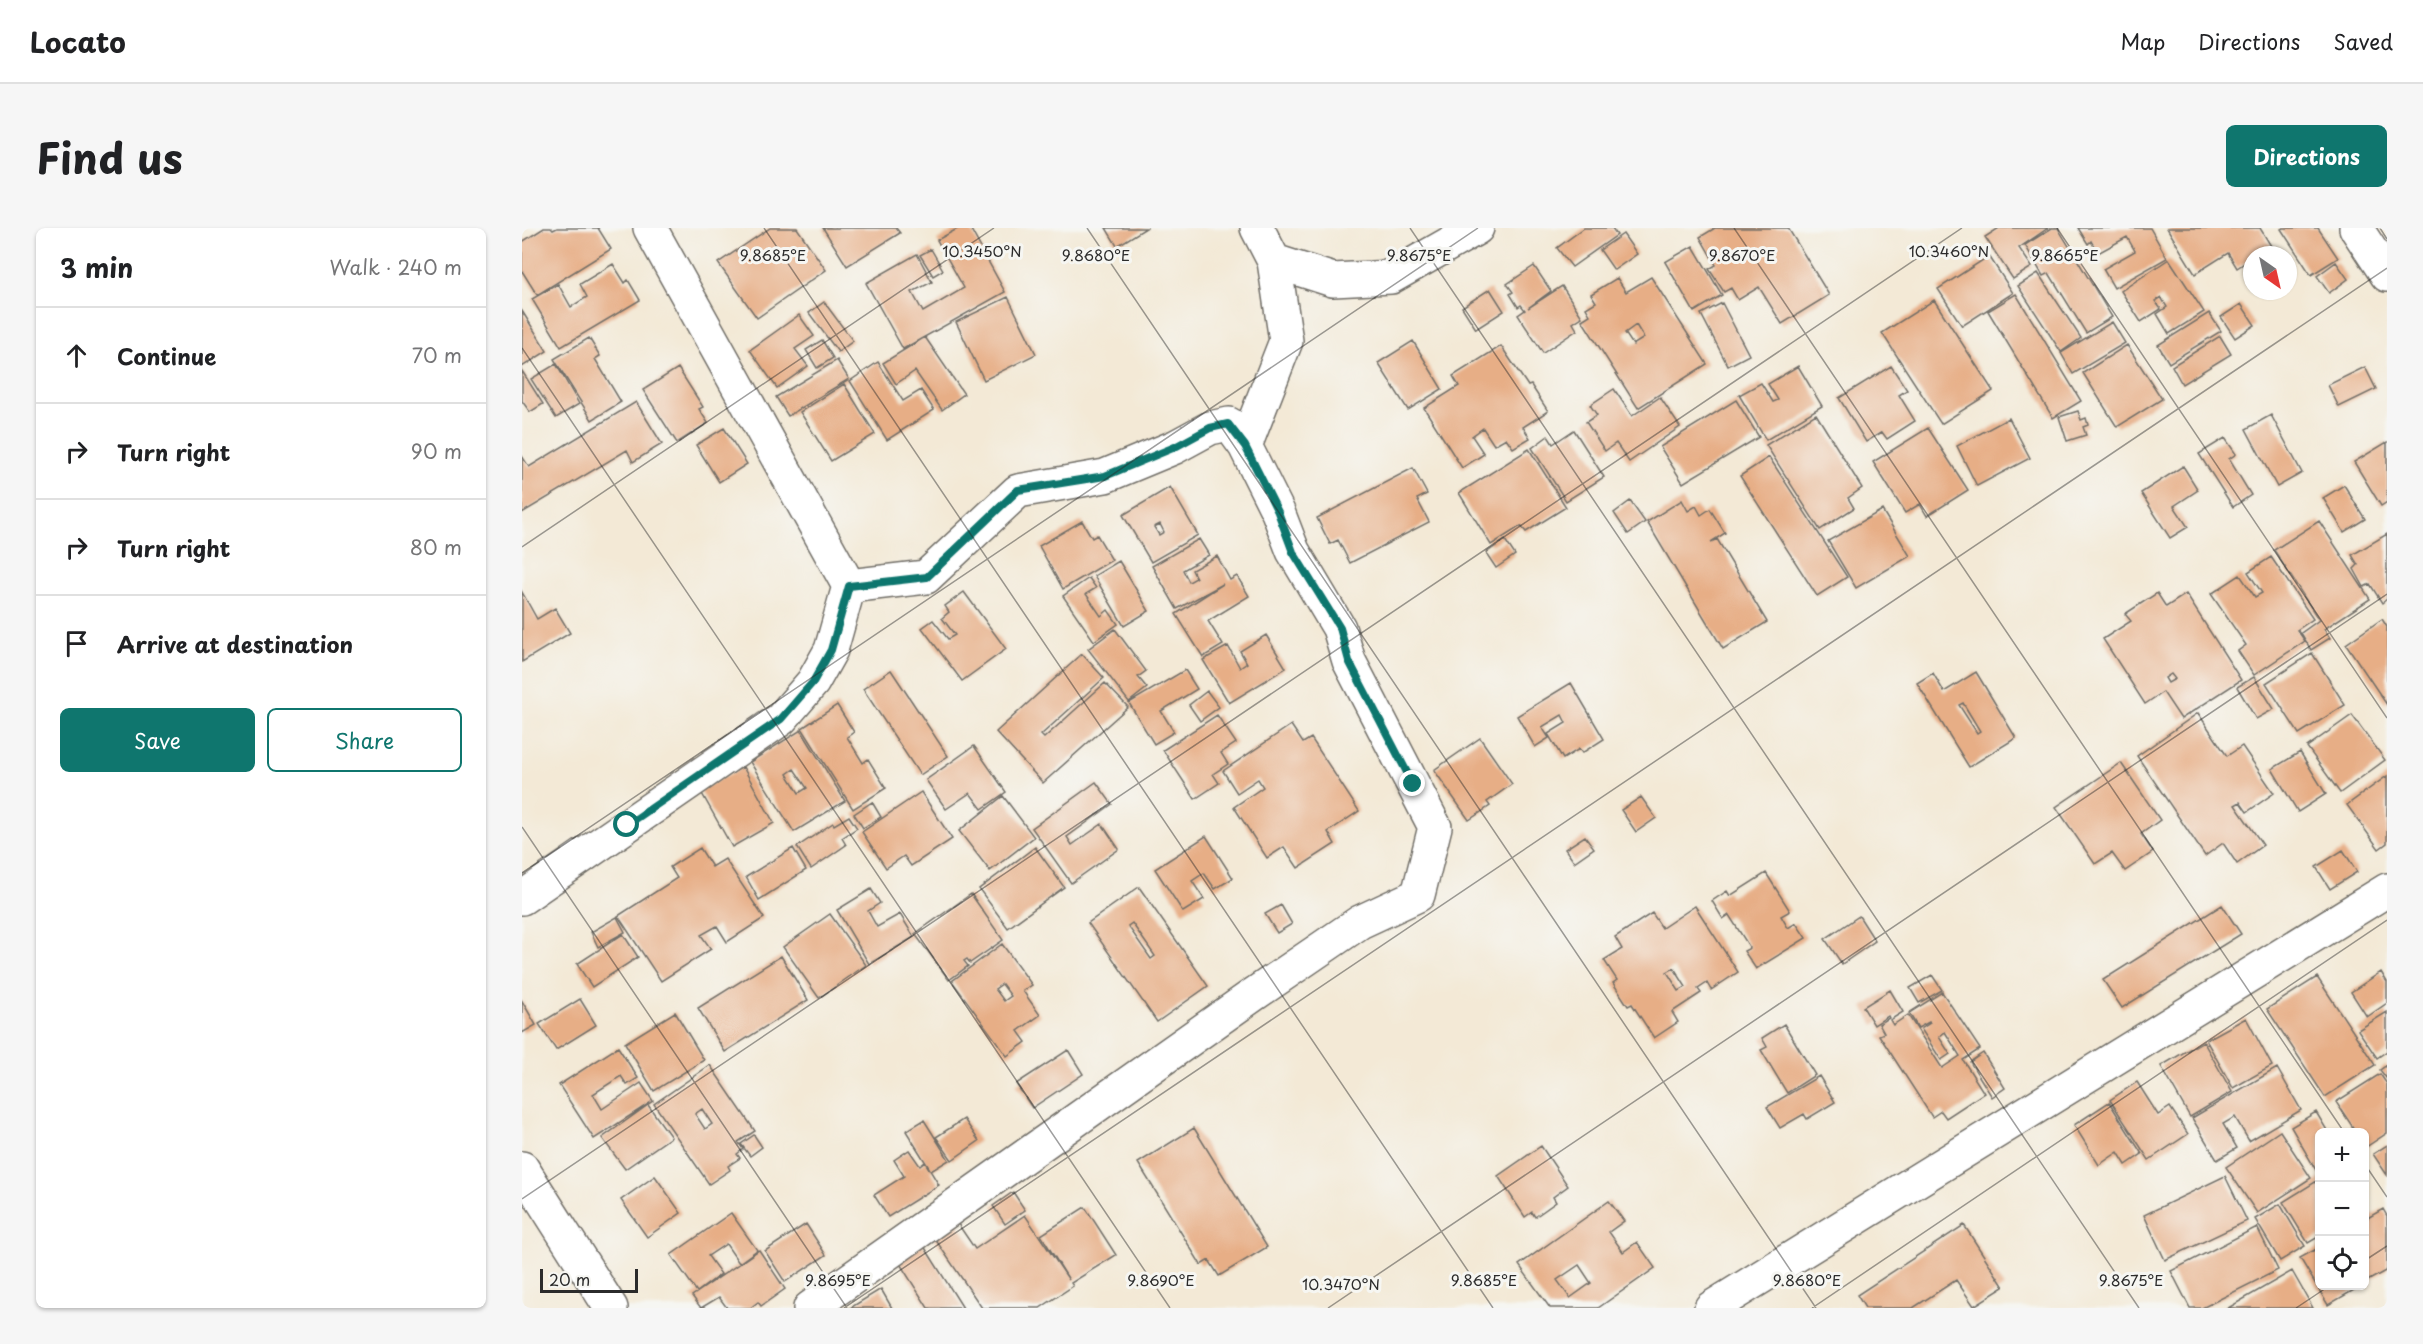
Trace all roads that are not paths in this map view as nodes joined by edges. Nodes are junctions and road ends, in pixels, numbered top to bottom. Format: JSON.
{"nodes":[{"id":1,"x":651,"y":228,"type":"edge"},
{"id":2,"x":1257,"y":228,"type":"edge"},
{"id":3,"x":1477,"y":228,"type":"edge"},
{"id":4,"x":2356,"y":228,"type":"edge"},
{"id":5,"x":1274,"y":261,"type":"junction"},
{"id":6,"x":2387,"y":275,"type":"edge"},
{"id":7,"x":1245,"y":446,"type":"junction"},
{"id":8,"x":849,"y":586,"type":"junction"},
{"id":9,"x":2387,"y":890,"type":"edge"},
{"id":10,"x":522,"y":898,"type":"edge"},
{"id":11,"x":522,"y":1168,"type":"edge"},
{"id":12,"x":610,"y":1308,"type":"edge"},
{"id":13,"x":810,"y":1308,"type":"edge"},
{"id":14,"x":1712,"y":1308,"type":"edge"}],
"edges":[{"from":1,"to":8,"type":"street"},
{"from":2,"to":5,"type":"street"},
{"from":3,"to":5,"type":"street"},
{"from":4,"to":6,"type":"street"},
{"from":5,"to":7,"type":"street"},
{"from":7,"to":8,"type":"street"},
{"from":7,"to":13,"type":"street"},
{"from":8,"to":10,"type":"street"},
{"from":9,"to":14,"type":"street"},
{"from":11,"to":12,"type":"street"}]}
